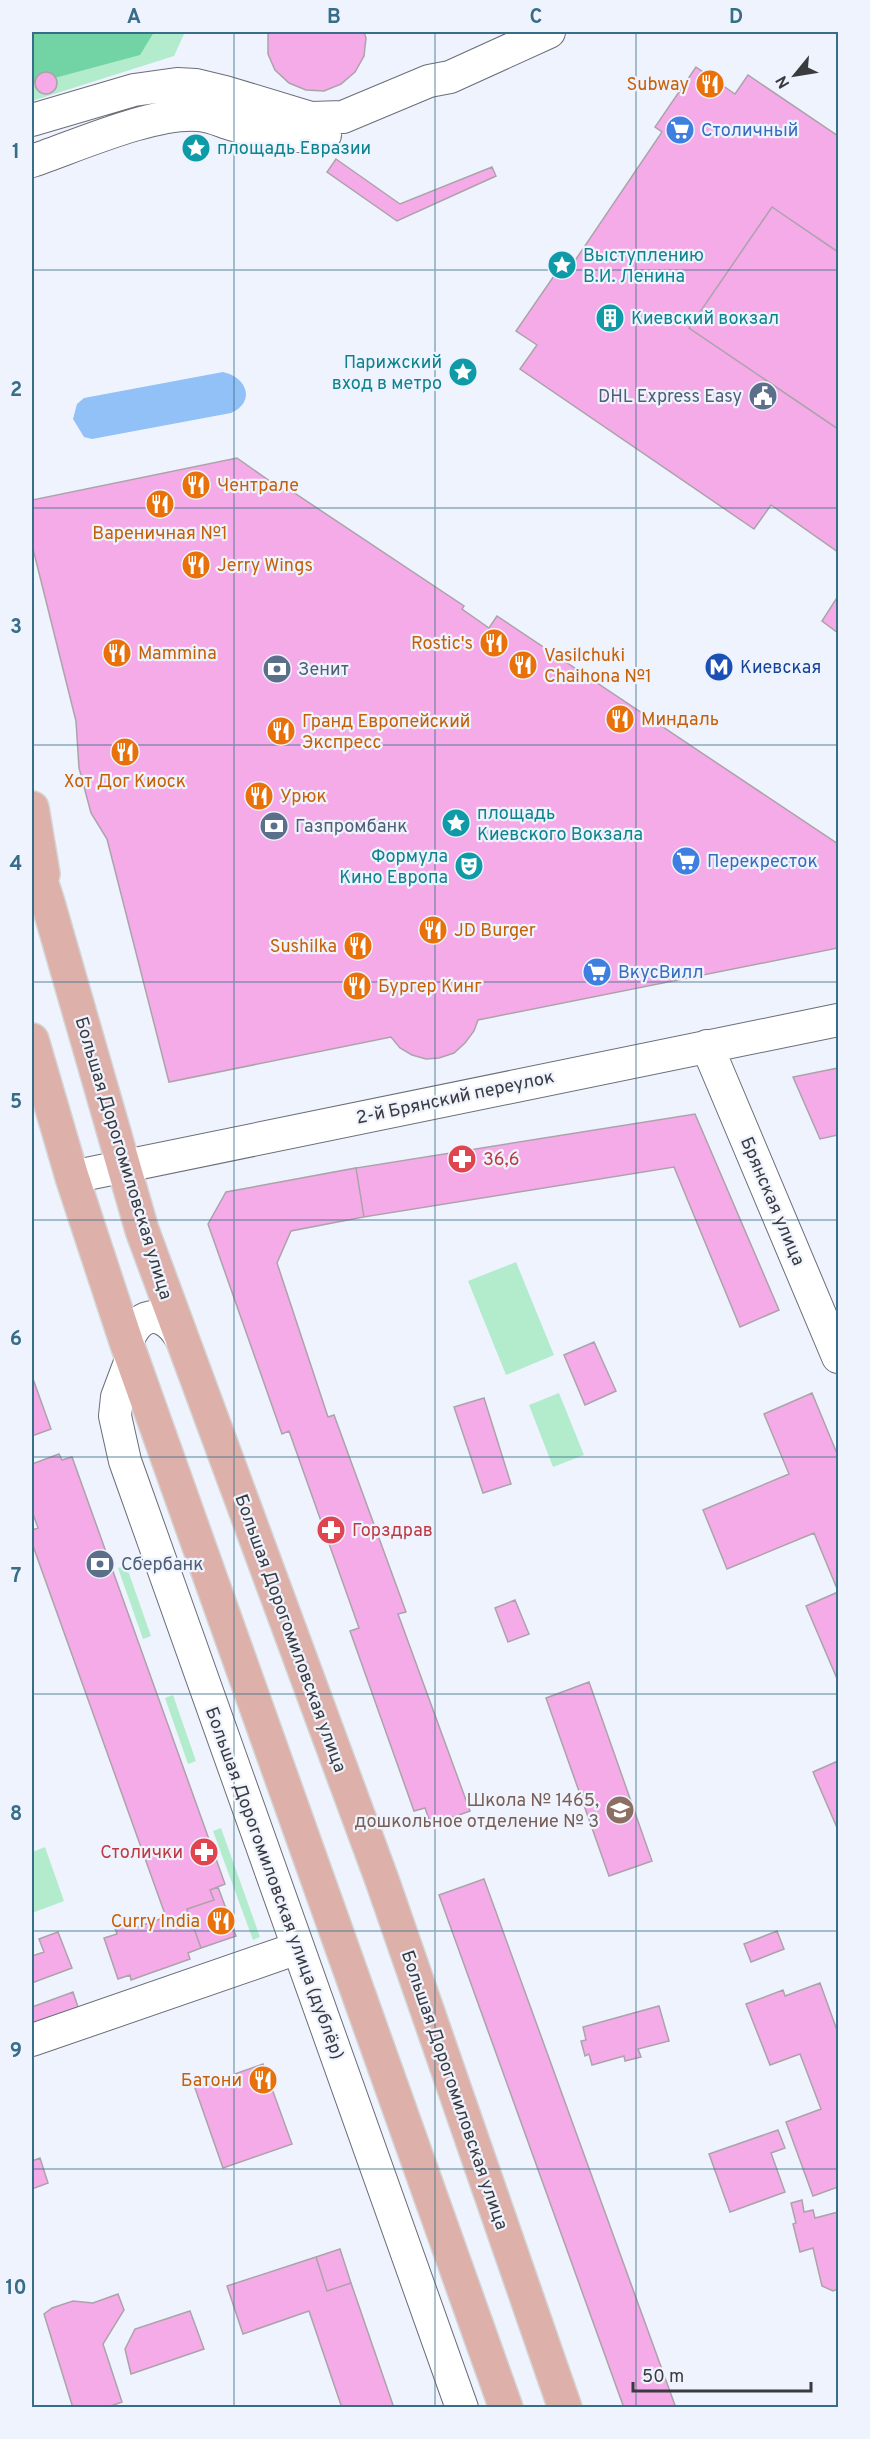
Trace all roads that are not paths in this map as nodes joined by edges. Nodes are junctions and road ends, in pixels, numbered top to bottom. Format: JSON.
{"nodes":[{"id":1,"x":549,"y":32,"type":"edge"},
{"id":2,"x":450,"y":77,"type":"junction"},
{"id":3,"x":32,"y":120,"type":"edge"},
{"id":4,"x":32,"y":161,"type":"edge"},
{"id":5,"x":32,"y":808,"type":"edge"},
{"id":6,"x":32,"y":854,"type":"edge"},
{"id":7,"x":48,"y":903,"type":"junction"},
{"id":8,"x":838,"y":1020,"type":"edge"},
{"id":9,"x":32,"y":1040,"type":"edge"},
{"id":10,"x":707,"y":1046,"type":"junction"},
{"id":11,"x":122,"y":1165,"type":"junction"},
{"id":12,"x":72,"y":1177,"type":"junction"},
{"id":13,"x":180,"y":1335,"type":"junction"},
{"id":14,"x":129,"y":1351,"type":"junction"},
{"id":15,"x":838,"y":1358,"type":"edge"},
{"id":16,"x":298,"y":1948,"type":"junction"},
{"id":17,"x":32,"y":2040,"type":"edge"},
{"id":18,"x":462,"y":2408,"type":"edge"},
{"id":19,"x":506,"y":2408,"type":"edge"},
{"id":20,"x":565,"y":2408,"type":"edge"}],
"edges":[{"from":1,"to":2,"type":"street"},
{"from":2,"to":3,"type":"street"},
{"from":2,"to":4,"type":"street"},
{"from":5,"to":7,"type":"main road"},
{"from":6,"to":7,"type":"main road","name":"Большая Дорогомиловская улица"},
{"from":7,"to":11,"type":"main road","name":"Большая Дорогомиловская улица"},
{"from":8,"to":10,"type":"street","name":"2-й Брянский переулок"},
{"from":9,"to":12,"type":"main road"},
{"from":10,"to":11,"type":"street","name":"2-й Брянский переулок"},
{"from":10,"to":15,"type":"street","name":"Брянская улица"},
{"from":11,"to":12,"type":"street","name":"2-й Брянский переулок"},
{"from":11,"to":13,"type":"main road","name":"Большая Дорогомиловская улица"},
{"from":12,"to":14,"type":"main road"},
{"from":13,"to":14,"type":"street","name":"Большая Дорогомиловская улица (дублёр)"},
{"from":13,"to":20,"type":"main road","name":"Большая Дорогомиловская улица"},
{"from":14,"to":16,"type":"street","name":"Большая Дорогомиловская улица (дублёр)"},
{"from":14,"to":19,"type":"main road"},
{"from":16,"to":17,"type":"street"},
{"from":16,"to":18,"type":"street","name":"Большая Дорогомиловская улица (дублёр)"}]}
